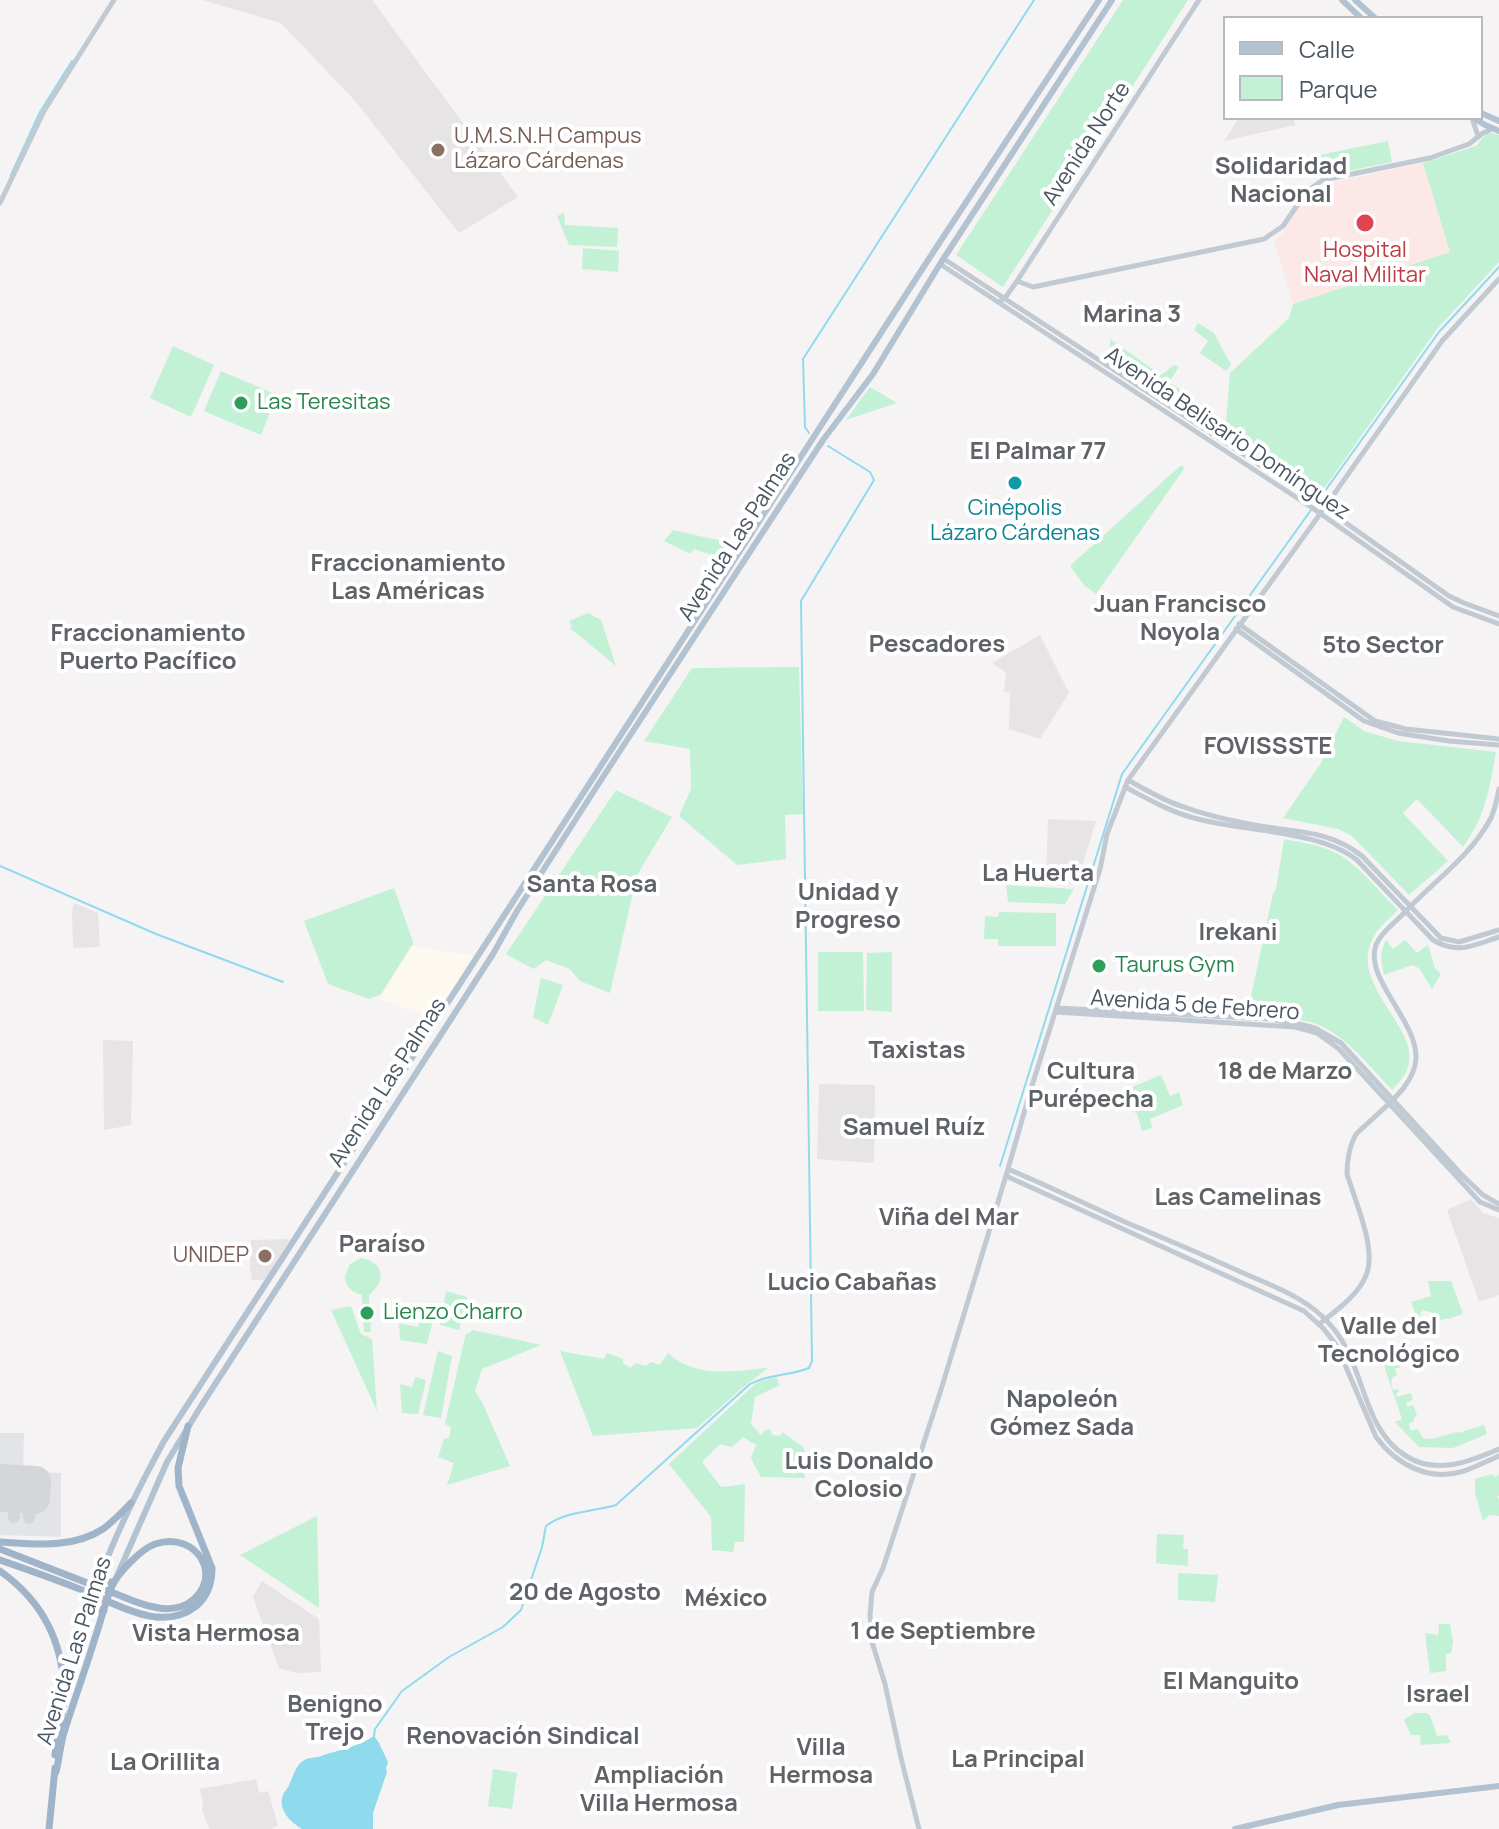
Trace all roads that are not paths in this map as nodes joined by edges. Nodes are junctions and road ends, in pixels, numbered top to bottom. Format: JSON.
{"nodes":[{"id":1,"x":114,"y":0,"type":"edge"},
{"id":2,"x":1099,"y":0,"type":"edge"},
{"id":3,"x":1112,"y":0,"type":"edge"},
{"id":4,"x":1199,"y":0,"type":"edge"},
{"id":5,"x":1342,"y":0,"type":"edge"},
{"id":6,"x":1355,"y":0,"type":"edge"},
{"id":7,"x":1359,"y":16,"type":"edge"},
{"id":8,"x":1373,"y":16,"type":"edge"},
{"id":9,"x":1474,"y":120,"type":"edge"},
{"id":10,"x":1477,"y":120,"type":"edge"},
{"id":11,"x":1496,"y":130,"type":"edge"},
{"id":12,"x":1478,"y":137,"type":"junction"},
{"id":13,"x":0,"y":203,"type":"edge"},
{"id":14,"x":942,"y":261,"type":"junction"},
{"id":15,"x":962,"y":275,"type":"junction"},
{"id":16,"x":1499,"y":279,"type":"edge"},
{"id":17,"x":1017,"y":281,"type":"junction"},
{"id":18,"x":1005,"y":298,"type":"junction"},
{"id":19,"x":999,"y":302,"type":"junction"},
{"id":20,"x":1308,"y":496,"type":"junction"},
{"id":21,"x":1304,"y":503,"type":"junction"},
{"id":22,"x":1318,"y":507,"type":"junction"},
{"id":23,"x":1499,"y":616,"type":"edge"},
{"id":24,"x":1499,"y":624,"type":"edge"},
{"id":25,"x":1238,"y":626,"type":"junction"},
{"id":26,"x":1499,"y":742,"type":"edge"},
{"id":27,"x":1128,"y":780,"type":"junction"},
{"id":28,"x":1125,"y":787,"type":"junction"},
{"id":29,"x":1499,"y":789,"type":"edge"},
{"id":30,"x":1182,"y":811,"type":"junction"},
{"id":31,"x":1407,"y":909,"type":"junction"},
{"id":32,"x":1499,"y":930,"type":"edge"},
{"id":33,"x":1499,"y":937,"type":"edge"},
{"id":34,"x":1056,"y":1010,"type":"junction"},
{"id":35,"x":1390,"y":1102,"type":"junction"},
{"id":36,"x":1007,"y":1173,"type":"junction"},
{"id":37,"x":1499,"y":1207,"type":"edge"},
{"id":38,"x":1326,"y":1320,"type":"junction"},
{"id":39,"x":1319,"y":1324,"type":"junction"},
{"id":40,"x":191,"y":1399,"type":"junction"},
{"id":41,"x":201,"y":1406,"type":"junction"},
{"id":42,"x":188,"y":1429,"type":"junction"},
{"id":43,"x":1499,"y":1449,"type":"edge"},
{"id":44,"x":158,"y":1452,"type":"junction"},
{"id":45,"x":1499,"y":1456,"type":"edge"},
{"id":46,"x":169,"y":1458,"type":"junction"},
{"id":47,"x":131,"y":1503,"type":"junction"},
{"id":48,"x":0,"y":1542,"type":"edge"},
{"id":49,"x":0,"y":1549,"type":"edge"},
{"id":50,"x":0,"y":1560,"type":"edge"},
{"id":51,"x":0,"y":1571,"type":"edge"},
{"id":52,"x":100,"y":1578,"type":"junction"},
{"id":53,"x":113,"y":1583,"type":"junction"},
{"id":54,"x":78,"y":1584,"type":"junction"},
{"id":55,"x":90,"y":1608,"type":"junction"},
{"id":56,"x":104,"y":1611,"type":"junction"},
{"id":57,"x":64,"y":1702,"type":"junction"},
{"id":58,"x":56,"y":1772,"type":"junction"},
{"id":59,"x":1499,"y":1786,"type":"edge"},
{"id":60,"x":49,"y":1829,"type":"edge"},
{"id":61,"x":919,"y":1829,"type":"edge"},
{"id":62,"x":1235,"y":1829,"type":"edge"}],
"edges":[{"from":1,"to":13,"type":"street"},
{"from":2,"to":40,"type":"main road","name":"Avenida Las Palmas"},
{"from":3,"to":14,"type":"main road","name":"Avenida Las Palmas"},
{"from":4,"to":17,"type":"street","name":"Avenida Norte"},
{"from":5,"to":7,"type":"main road"},
{"from":6,"to":8,"type":"main road"},
{"from":9,"to":12,"type":"street"},
{"from":10,"to":11,"type":"main road"},
{"from":11,"to":12,"type":"street"},
{"from":12,"to":17,"type":"street"},
{"from":14,"to":15,"type":"street","name":"Avenida Belisario Domínguez"},
{"from":14,"to":41,"type":"main road","name":"Avenida Las Palmas"},
{"from":15,"to":18,"type":"street","name":"Avenida Belisario Domínguez"},
{"from":15,"to":19,"type":"street","name":"Avenida Belisario Domínguez"},
{"from":16,"to":22,"type":"street"},
{"from":17,"to":18,"type":"street","name":"Avenida Norte"},
{"from":18,"to":19,"type":"street","name":"Avenida Norte"},
{"from":18,"to":20,"type":"street","name":"Avenida Belisario Domínguez"},
{"from":19,"to":21,"type":"street","name":"Avenida Belisario Domínguez"},
{"from":20,"to":21,"type":"street"},
{"from":20,"to":22,"type":"street","name":"Avenida Belisario Domínguez"},
{"from":21,"to":22,"type":"street","name":"Avenida Belisario Domínguez"},
{"from":22,"to":23,"type":"street","name":"Avenida Belisario Domínguez"},
{"from":22,"to":24,"type":"street","name":"Avenida Belisario Domínguez"},
{"from":22,"to":25,"type":"street"},
{"from":25,"to":26,"type":"street"},
{"from":25,"to":27,"type":"street"},
{"from":27,"to":28,"type":"street"},
{"from":27,"to":30,"type":"street"},
{"from":28,"to":30,"type":"street"},
{"from":28,"to":34,"type":"street"},
{"from":29,"to":31,"type":"street"},
{"from":30,"to":31,"type":"street"},
{"from":31,"to":32,"type":"street"},
{"from":31,"to":33,"type":"street"},
{"from":31,"to":35,"type":"street"},
{"from":34,"to":35,"type":"street","name":"Avenida 5 de Febrero"},
{"from":34,"to":36,"type":"street"},
{"from":35,"to":37,"type":"street","name":"Avenida 5 de Febrero"},
{"from":35,"to":38,"type":"street"},
{"from":36,"to":38,"type":"street"},
{"from":36,"to":39,"type":"street"},
{"from":36,"to":61,"type":"street"},
{"from":38,"to":39,"type":"street"},
{"from":38,"to":43,"type":"street"},
{"from":39,"to":45,"type":"street"},
{"from":40,"to":41,"type":"main road"},
{"from":40,"to":44,"type":"main road","name":"Avenida Las Palmas"},
{"from":41,"to":42,"type":"main road","name":"Avenida Las Palmas"},
{"from":42,"to":46,"type":"main road","name":"Avenida Las Palmas"},
{"from":42,"to":54,"type":"highway"},
{"from":44,"to":46,"type":"main road"},
{"from":44,"to":47,"type":"main road","name":"Avenida Las Palmas"},
{"from":46,"to":53,"type":"main road","name":"Avenida Las Palmas"},
{"from":47,"to":48,"type":"highway"},
{"from":47,"to":52,"type":"main road","name":"Avenida Las Palmas"},
{"from":49,"to":54,"type":"highway"},
{"from":50,"to":54,"type":"highway"},
{"from":51,"to":57,"type":"highway"},
{"from":52,"to":53,"type":"highway"},
{"from":52,"to":55,"type":"main road","name":"Avenida Las Palmas"},
{"from":53,"to":54,"type":"highway"},
{"from":53,"to":56,"type":"highway","name":"Avenida Las Palmas"},
{"from":55,"to":56,"type":"highway"},
{"from":55,"to":57,"type":"main road","name":"Avenida Las Palmas"},
{"from":56,"to":58,"type":"highway","name":"Avenida Las Palmas"},
{"from":57,"to":58,"type":"highway","name":"Avenida Las Palmas"},
{"from":58,"to":60,"type":"highway"},
{"from":59,"to":62,"type":"main road"}]}
